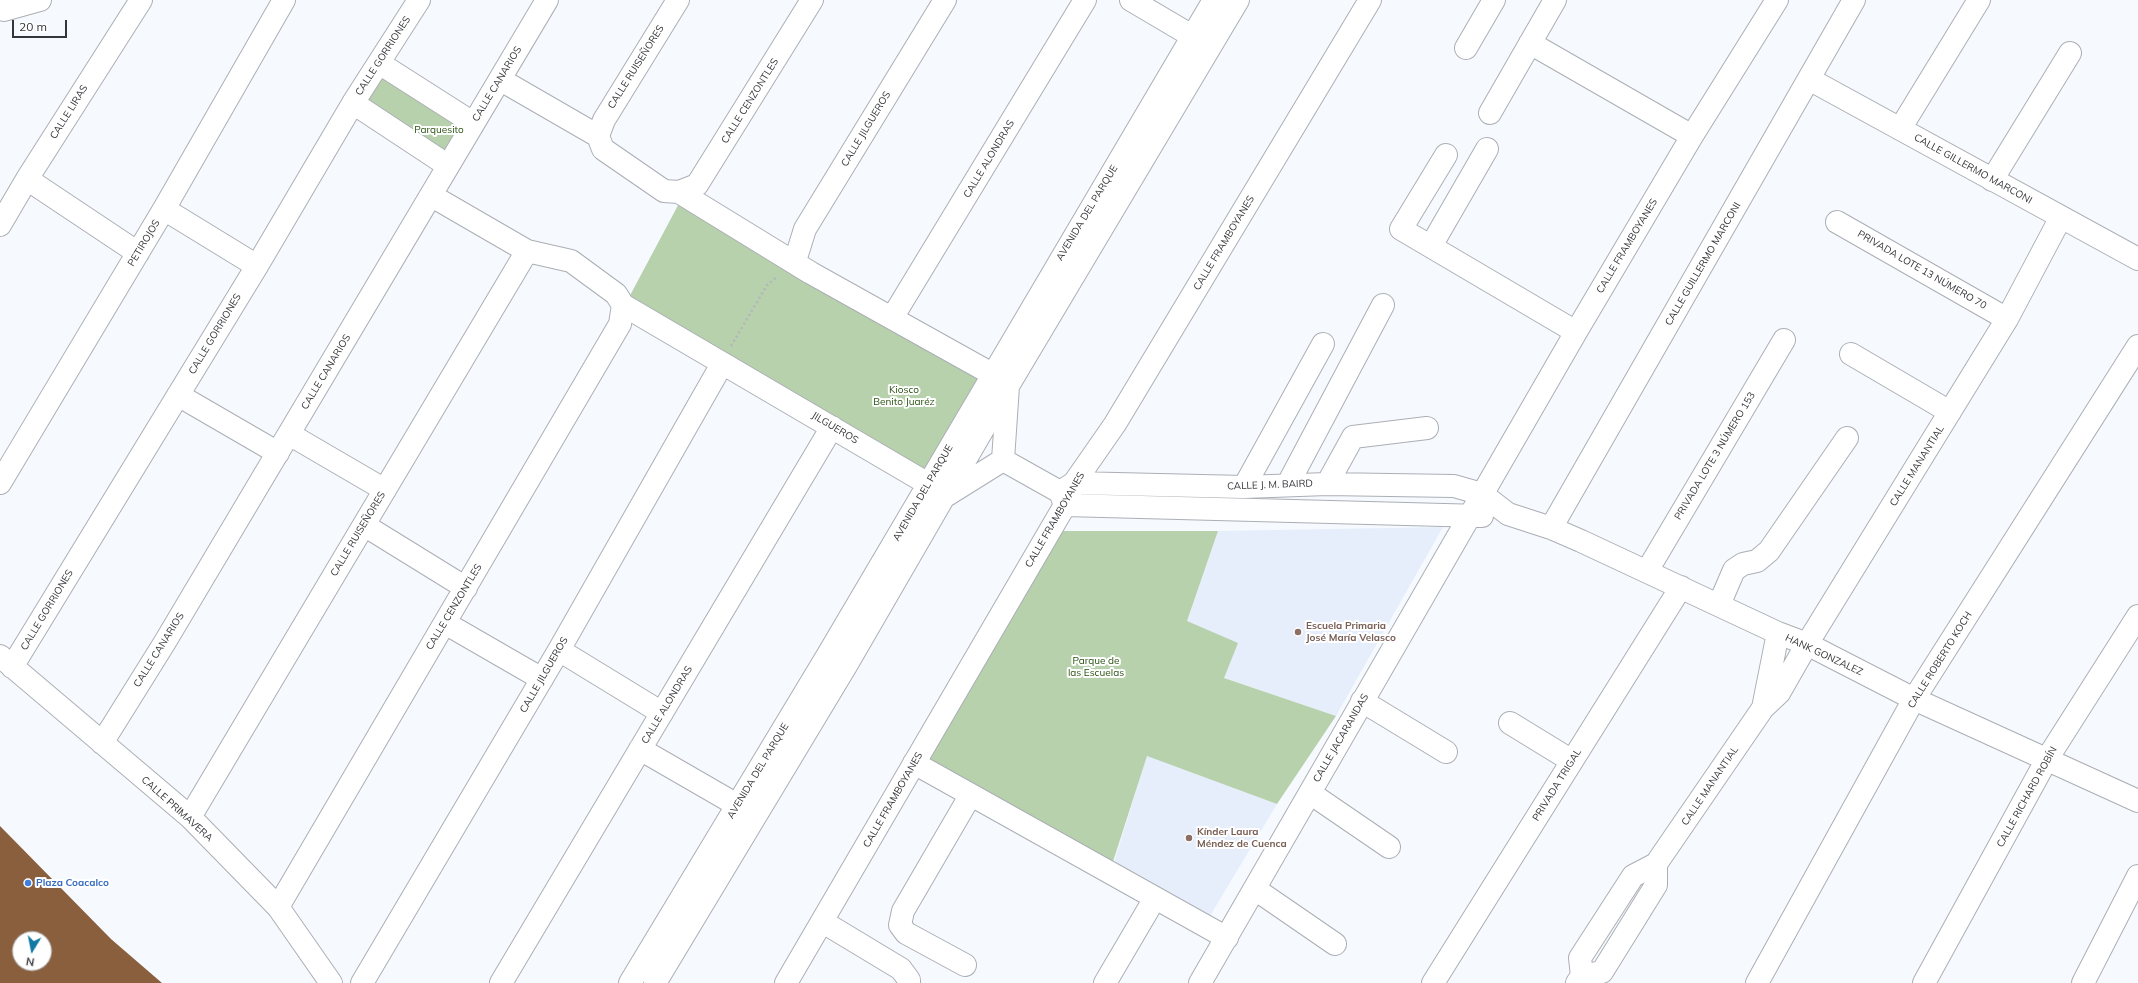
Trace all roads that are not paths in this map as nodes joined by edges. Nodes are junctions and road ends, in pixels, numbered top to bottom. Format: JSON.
{"nodes":[{"id":1,"x":40,"y":0,"type":"edge"},
{"id":2,"x":141,"y":0,"type":"edge"},
{"id":3,"x":284,"y":0,"type":"edge"},
{"id":4,"x":419,"y":0,"type":"edge"},
{"id":5,"x":547,"y":0,"type":"edge"},
{"id":6,"x":678,"y":0,"type":"edge"},
{"id":7,"x":812,"y":0,"type":"edge"},
{"id":8,"x":945,"y":0,"type":"edge"},
{"id":9,"x":1085,"y":0,"type":"edge"},
{"id":10,"x":1131,"y":0,"type":"edge"},
{"id":11,"x":1214,"y":0,"type":"edge"},
{"id":12,"x":1238,"y":0,"type":"edge"},
{"id":13,"x":1370,"y":0,"type":"edge"},
{"id":14,"x":1494,"y":0,"type":"edge"},
{"id":15,"x":1554,"y":0,"type":"edge"},
{"id":16,"x":1777,"y":0,"type":"edge"},
{"id":17,"x":1854,"y":0,"type":"edge"},
{"id":18,"x":1979,"y":0,"type":"edge"},
{"id":19,"x":5,"y":9,"type":"edge"},
{"id":20,"x":127,"y":10,"type":"edge"},
{"id":21,"x":1192,"y":36,"type":"junction"},
{"id":22,"x":1530,"y":43,"type":"junction"},
{"id":23,"x":1466,"y":48,"type":"dead end"},
{"id":24,"x":2070,"y":52,"type":"dead end"},
{"id":25,"x":379,"y":63,"type":"junction"},
{"id":26,"x":1809,"y":79,"type":"junction"},
{"id":27,"x":501,"y":80,"type":"junction"},
{"id":28,"x":354,"y":103,"type":"junction"},
{"id":29,"x":1490,"y":113,"type":"dead end"},
{"id":30,"x":473,"y":123,"type":"junction"},
{"id":31,"x":1900,"y":129,"type":"junction"},
{"id":32,"x":598,"y":136,"type":"junction"},
{"id":33,"x":1692,"y":136,"type":"junction"},
{"id":34,"x":1487,"y":149,"type":"dead end"},
{"id":35,"x":1446,"y":155,"type":"dead end"},
{"id":36,"x":447,"y":165,"type":"junction"},
{"id":37,"x":27,"y":180,"type":"junction"},
{"id":38,"x":1992,"y":180,"type":"junction"},
{"id":39,"x":680,"y":192,"type":"junction"},
{"id":40,"x":432,"y":196,"type":"junction"},
{"id":41,"x":7,"y":201,"type":"edge"},
{"id":42,"x":164,"y":209,"type":"junction"},
{"id":43,"x":2061,"y":217,"type":"junction"},
{"id":44,"x":1837,"y":222,"type":"dead end"},
{"id":45,"x":0,"y":225,"type":"edge"},
{"id":46,"x":1431,"y":246,"type":"junction"},
{"id":47,"x":527,"y":251,"type":"junction"},
{"id":48,"x":138,"y":253,"type":"junction"},
{"id":49,"x":2138,"y":259,"type":"edge"},
{"id":50,"x":795,"y":262,"type":"junction"},
{"id":51,"x":257,"y":266,"type":"junction"},
{"id":52,"x":623,"y":305,"type":"junction"},
{"id":53,"x":1383,"y":305,"type":"dead end"},
{"id":54,"x":892,"y":318,"type":"junction"},
{"id":55,"x":2007,"y":319,"type":"junction"},
{"id":56,"x":1576,"y":332,"type":"junction"},
{"id":57,"x":1784,"y":340,"type":"dead end"},
{"id":58,"x":1323,"y":344,"type":"dead end"},
{"id":59,"x":2138,"y":346,"type":"edge"},
{"id":60,"x":1851,"y":354,"type":"dead end"},
{"id":61,"x":722,"y":364,"type":"junction"},
{"id":62,"x":1000,"y":380,"type":"junction"},
{"id":63,"x":178,"y":395,"type":"junction"},
{"id":64,"x":1950,"y":412,"type":"junction"},
{"id":65,"x":832,"y":427,"type":"junction"},
{"id":66,"x":1427,"y":428,"type":"dead end"},
{"id":67,"x":289,"y":434,"type":"junction"},
{"id":68,"x":1846,"y":438,"type":"dead end"},
{"id":69,"x":278,"y":453,"type":"junction"},
{"id":70,"x":1003,"y":460,"type":"junction"},
{"id":71,"x":0,"y":483,"type":"edge"},
{"id":72,"x":1288,"y":484,"type":"junction"},
{"id":73,"x":1327,"y":484,"type":"junction"},
{"id":74,"x":1244,"y":487,"type":"junction"},
{"id":75,"x":385,"y":490,"type":"junction"},
{"id":76,"x":938,"y":490,"type":"junction"},
{"id":77,"x":1066,"y":494,"type":"junction"},
{"id":78,"x":1482,"y":494,"type":"junction"},
{"id":79,"x":1508,"y":514,"type":"junction"},
{"id":80,"x":1470,"y":517,"type":"junction"},
{"id":81,"x":364,"y":524,"type":"junction"},
{"id":82,"x":1551,"y":528,"type":"junction"},
{"id":83,"x":1647,"y":571,"type":"junction"},
{"id":84,"x":1681,"y":587,"type":"junction"},
{"id":85,"x":466,"y":588,"type":"junction"},
{"id":86,"x":1719,"y":605,"type":"junction"},
{"id":87,"x":2138,"y":616,"type":"edge"},
{"id":88,"x":445,"y":622,"type":"junction"},
{"id":89,"x":1778,"y":633,"type":"junction"},
{"id":90,"x":1807,"y":644,"type":"junction"},
{"id":91,"x":559,"y":650,"type":"junction"},
{"id":92,"x":6,"y":662,"type":"edge"},
{"id":93,"x":542,"y":679,"type":"junction"},
{"id":94,"x":1914,"y":699,"type":"junction"},
{"id":95,"x":1362,"y":701,"type":"junction"},
{"id":96,"x":1763,"y":708,"type":"junction"},
{"id":97,"x":662,"y":713,"type":"junction"},
{"id":98,"x":1510,"y":723,"type":"dead end"},
{"id":99,"x":102,"y":743,"type":"junction"},
{"id":100,"x":640,"y":749,"type":"junction"},
{"id":101,"x":1446,"y":752,"type":"dead end"},
{"id":102,"x":2047,"y":759,"type":"junction"},
{"id":103,"x":1572,"y":761,"type":"junction"},
{"id":104,"x":914,"y":763,"type":"junction"},
{"id":105,"x":1310,"y":793,"type":"junction"},
{"id":106,"x":970,"y":796,"type":"junction"},
{"id":107,"x":2138,"y":801,"type":"edge"},
{"id":108,"x":737,"y":805,"type":"junction"},
{"id":109,"x":190,"y":817,"type":"junction"},
{"id":110,"x":1389,"y":847,"type":"dead end"},
{"id":111,"x":2138,"y":876,"type":"edge"},
{"id":112,"x":1255,"y":889,"type":"junction"},
{"id":113,"x":1154,"y":898,"type":"junction"},
{"id":114,"x":278,"y":907,"type":"junction"},
{"id":115,"x":823,"y":922,"type":"junction"},
{"id":116,"x":1226,"y":938,"type":"junction"},
{"id":117,"x":1335,"y":944,"type":"dead end"},
{"id":118,"x":965,"y":965,"type":"dead end"},
{"id":119,"x":1580,"y":979,"type":"edge"},
{"id":120,"x":331,"y":983,"type":"edge"},
{"id":121,"x":362,"y":983,"type":"edge"},
{"id":122,"x":501,"y":983,"type":"edge"},
{"id":123,"x":630,"y":983,"type":"edge"},
{"id":124,"x":655,"y":983,"type":"edge"},
{"id":125,"x":786,"y":983,"type":"edge"},
{"id":126,"x":909,"y":983,"type":"edge"},
{"id":127,"x":1105,"y":983,"type":"edge"},
{"id":128,"x":1200,"y":983,"type":"edge"},
{"id":129,"x":1433,"y":983,"type":"edge"},
{"id":130,"x":1757,"y":983,"type":"edge"},
{"id":131,"x":1924,"y":983,"type":"edge"},
{"id":132,"x":2083,"y":983,"type":"edge"}],
"edges":[{"from":1,"to":19,"type":"street"},
{"from":2,"to":20,"type":"street","name":"CALLE LIRAS"},
{"from":3,"to":42,"type":"street","name":"PETIROJOS"},
{"from":4,"to":25,"type":"street","name":"CALLE GORRIONES"},
{"from":5,"to":27,"type":"street","name":"CALLE CANARIOS"},
{"from":6,"to":32,"type":"street","name":"CALLE RUISEÑORES"},
{"from":7,"to":39,"type":"street","name":"CALLE CENZONTLES"},
{"from":8,"to":50,"type":"street","name":"CALLE JILGUEROS"},
{"from":9,"to":54,"type":"street","name":"CALLE ALONDRAS"},
{"from":10,"to":21,"type":"street"},
{"from":11,"to":21,"type":"street","name":"AVENIDA DEL PARQUE"},
{"from":12,"to":62,"type":"street","name":"AVENIDA DEL PARQUE"},
{"from":13,"to":77,"type":"street","name":"CALLE FRAMBOYANES"},
{"from":14,"to":23,"type":"street"},
{"from":15,"to":22,"type":"street"},
{"from":16,"to":33,"type":"street","name":"CALLE FRAMBOYANES"},
{"from":17,"to":26,"type":"street","name":"CALLE GUILLERMO MARCONI"},
{"from":18,"to":31,"type":"street"},
{"from":20,"to":37,"type":"street","name":"CALLE LIRAS"},
{"from":21,"to":62,"type":"street","name":"AVENIDA DEL PARQUE"},
{"from":22,"to":29,"type":"street"},
{"from":22,"to":33,"type":"street"},
{"from":24,"to":38,"type":"street"},
{"from":25,"to":28,"type":"street","name":"CALLE GORRIONES"},
{"from":25,"to":30,"type":"street"},
{"from":26,"to":31,"type":"street","name":"CALLE GILLERMO MARCONI"},
{"from":26,"to":82,"type":"street","name":"CALLE GUILLERMO MARCONI"},
{"from":27,"to":30,"type":"street","name":"CALLE CANARIOS"},
{"from":27,"to":32,"type":"street"},
{"from":28,"to":36,"type":"street"},
{"from":28,"to":51,"type":"street","name":"CALLE GORRIONES"},
{"from":30,"to":36,"type":"street","name":"CALLE CANARIOS"},
{"from":31,"to":38,"type":"street","name":"CALLE GILLERMO MARCONI"},
{"from":32,"to":39,"type":"street"},
{"from":33,"to":56,"type":"street","name":"CALLE FRAMBOYANES"},
{"from":34,"to":46,"type":"street"},
{"from":35,"to":46,"type":"street"},
{"from":36,"to":40,"type":"street","name":"CALLE CANARIOS"},
{"from":37,"to":41,"type":"street","name":"CALLE LIRAS"},
{"from":37,"to":48,"type":"street"},
{"from":38,"to":43,"type":"street","name":"CALLE GILLERMO MARCONI"},
{"from":39,"to":50,"type":"street"},
{"from":40,"to":47,"type":"street","name":"JILGUEROS"},
{"from":40,"to":67,"type":"street","name":"CALLE CANARIOS"},
{"from":41,"to":45,"type":"street","name":"CALLE LIRAS"},
{"from":42,"to":48,"type":"street","name":"PETIROJOS"},
{"from":42,"to":51,"type":"street"},
{"from":43,"to":49,"type":"street","name":"CALLE GILLERMO MARCONI"},
{"from":43,"to":55,"type":"street","name":"CALLE MANANTIAL"},
{"from":44,"to":55,"type":"street","name":"PRIVADA LOTE 13 NÚMERO 70"},
{"from":46,"to":56,"type":"street"},
{"from":47,"to":52,"type":"street","name":"JILGUEROS"},
{"from":47,"to":75,"type":"street","name":"CALLE RUISEÑORES"},
{"from":48,"to":71,"type":"street","name":"PETIROJOS"},
{"from":50,"to":54,"type":"street"},
{"from":51,"to":63,"type":"street","name":"CALLE GORRIONES"},
{"from":52,"to":61,"type":"street","name":"JILGUEROS"},
{"from":52,"to":85,"type":"street","name":"CALLE CENZONTLES"},
{"from":53,"to":72,"type":"street"},
{"from":54,"to":62,"type":"street"},
{"from":55,"to":64,"type":"street","name":"CALLE MANANTIAL"},
{"from":56,"to":78,"type":"street","name":"CALLE FRAMBOYANES"},
{"from":57,"to":83,"type":"street","name":"PRIVADA LOTE 3 NÚMERO 153"},
{"from":58,"to":74,"type":"street"},
{"from":59,"to":94,"type":"street","name":"CALLE ROBERTO KOCH"},
{"from":60,"to":64,"type":"street"},
{"from":61,"to":65,"type":"street","name":"JILGUEROS"},
{"from":61,"to":91,"type":"street","name":"CALLE JILGUEROS"},
{"from":62,"to":70,"type":"street"},
{"from":62,"to":76,"type":"street","name":"AVENIDA DEL PARQUE"},
{"from":63,"to":69,"type":"street"},
{"from":63,"to":92,"type":"street","name":"CALLE GORRIONES"},
{"from":64,"to":90,"type":"street","name":"CALLE MANANTIAL"},
{"from":65,"to":76,"type":"street","name":"JILGUEROS"},
{"from":65,"to":97,"type":"street","name":"CALLE ALONDRAS"},
{"from":66,"to":73,"type":"street"},
{"from":67,"to":69,"type":"street","name":"CALLE CANARIOS"},
{"from":67,"to":75,"type":"street"},
{"from":68,"to":86,"type":"street"},
{"from":69,"to":99,"type":"street","name":"CALLE CANARIOS"},
{"from":70,"to":76,"type":"street"},
{"from":70,"to":77,"type":"street","name":"CALLE J. M. BAIRD"},
{"from":72,"to":73,"type":"street","name":"CALLE J. M. BAIRD"},
{"from":72,"to":74,"type":"street","name":"CALLE J. M. BAIRD"},
{"from":73,"to":78,"type":"street","name":"CALLE J. M. BAIRD"},
{"from":74,"to":77,"type":"street","name":"CALLE J. M. BAIRD"},
{"from":75,"to":81,"type":"street","name":"CALLE RUISEÑORES"},
{"from":76,"to":108,"type":"street","name":"AVENIDA DEL PARQUE"},
{"from":76,"to":124,"type":"street","name":"AVENIDA DEL PARQUE"},
{"from":77,"to":80,"type":"street","name":"CALLE J. M. BAIRD"},
{"from":77,"to":104,"type":"street","name":"CALLE FRAMBOYANES"},
{"from":78,"to":79,"type":"street","name":"HANK GONZALEZ"},
{"from":78,"to":80,"type":"street","name":"CALLE JACARANDAS"},
{"from":79,"to":80,"type":"street","name":"HANK GONZALEZ"},
{"from":79,"to":82,"type":"street","name":"HANK GONZALEZ"},
{"from":80,"to":95,"type":"street","name":"CALLE JACARANDAS"},
{"from":81,"to":85,"type":"street"},
{"from":81,"to":109,"type":"street","name":"CALLE RUISEÑORES"},
{"from":82,"to":83,"type":"street","name":"HANK GONZALEZ"},
{"from":83,"to":84,"type":"street","name":"HANK GONZALEZ"},
{"from":84,"to":86,"type":"street","name":"HANK GONZALEZ"},
{"from":84,"to":103,"type":"street","name":"PRIVADA TRIGAL"},
{"from":85,"to":88,"type":"street","name":"CALLE CENZONTLES"},
{"from":86,"to":89,"type":"street","name":"HANK GONZALEZ"},
{"from":87,"to":102,"type":"street","name":"CALLE RICHARD ROBÍN"},
{"from":88,"to":93,"type":"street"},
{"from":88,"to":114,"type":"street","name":"CALLE CENZONTLES"},
{"from":89,"to":90,"type":"street","name":"HANK GONZALEZ"},
{"from":89,"to":96,"type":"street","name":"CALLE MANANTIAL"},
{"from":90,"to":94,"type":"street","name":"HANK GONZALEZ"},
{"from":90,"to":96,"type":"street","name":"CALLE MANANTIAL"},
{"from":91,"to":93,"type":"street","name":"CALLE JILGUEROS"},
{"from":91,"to":97,"type":"street"},
{"from":92,"to":99,"type":"street","name":"CALLE PRIMAVERA"},
{"from":93,"to":121,"type":"street","name":"CALLE JILGUEROS"},
{"from":94,"to":102,"type":"street","name":"HANK GONZALEZ"},
{"from":94,"to":130,"type":"street","name":"CALLE ROBERTO KOCH"},
{"from":95,"to":101,"type":"street"},
{"from":95,"to":105,"type":"street","name":"CALLE JACARANDAS"},
{"from":96,"to":119,"type":"street","name":"CALLE MANANTIAL"},
{"from":97,"to":100,"type":"street","name":"CALLE ALONDRAS"},
{"from":98,"to":103,"type":"street"},
{"from":99,"to":109,"type":"street","name":"CALLE PRIMAVERA"},
{"from":100,"to":108,"type":"street"},
{"from":100,"to":122,"type":"street","name":"CALLE ALONDRAS"},
{"from":102,"to":107,"type":"street","name":"HANK GONZALEZ"},
{"from":102,"to":131,"type":"street","name":"CALLE RICHARD ROBÍN"},
{"from":103,"to":129,"type":"street","name":"PRIVADA TRIGAL"},
{"from":104,"to":106,"type":"street"},
{"from":104,"to":115,"type":"street","name":"CALLE FRAMBOYANES"},
{"from":105,"to":110,"type":"street"},
{"from":105,"to":112,"type":"street","name":"CALLE JACARANDAS"},
{"from":106,"to":113,"type":"street"},
{"from":106,"to":118,"type":"street"},
{"from":108,"to":123,"type":"street","name":"AVENIDA DEL PARQUE"},
{"from":109,"to":114,"type":"street","name":"CALLE PRIMAVERA"},
{"from":111,"to":132,"type":"street"},
{"from":112,"to":116,"type":"street","name":"CALLE JACARANDAS"},
{"from":112,"to":117,"type":"street"},
{"from":113,"to":116,"type":"street"},
{"from":113,"to":127,"type":"street"},
{"from":114,"to":120,"type":"street","name":"CALLE PRIMAVERA"},
{"from":115,"to":125,"type":"street","name":"CALLE FRAMBOYANES"},
{"from":115,"to":126,"type":"street"},
{"from":116,"to":128,"type":"street","name":"CALLE JACARANDAS"}]}
